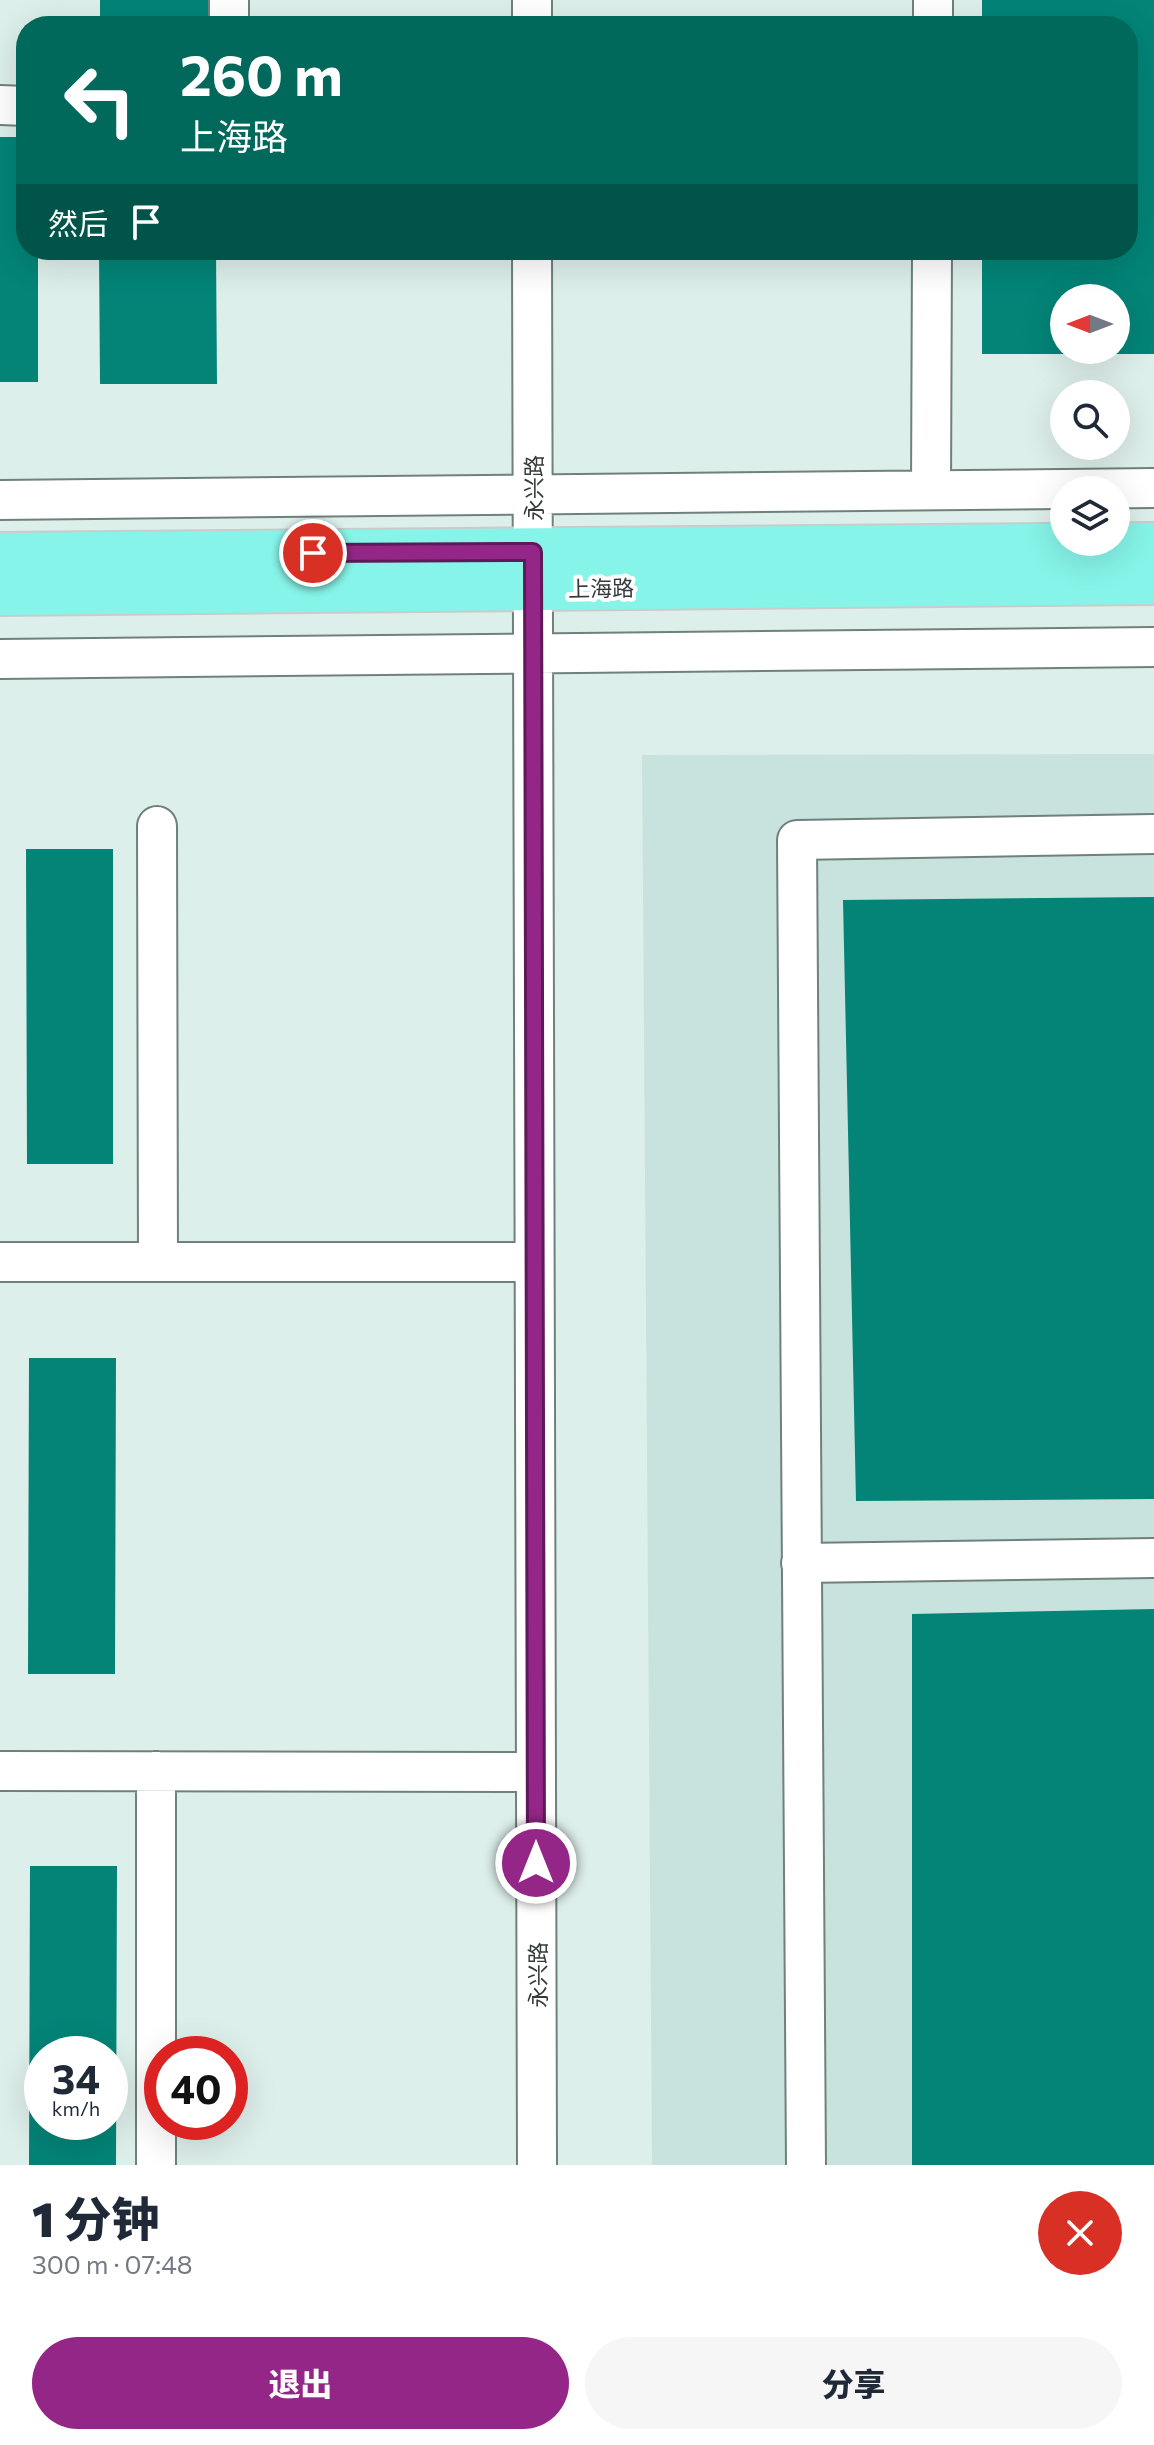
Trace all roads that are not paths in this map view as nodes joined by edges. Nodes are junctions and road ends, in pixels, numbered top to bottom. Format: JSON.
{"nodes":[{"id":1,"x":532,"y":260,"type":"edge"},
{"id":2,"x":932,"y":260,"type":"edge"},
{"id":3,"x":1154,"y":488,"type":"edge"},
{"id":4,"x":931,"y":490,"type":"junction"},
{"id":5,"x":533,"y":494,"type":"junction"},
{"id":6,"x":0,"y":500,"type":"edge"},
{"id":7,"x":1154,"y":545,"type":"edge"},
{"id":8,"x":0,"y":555,"type":"edge"},
{"id":9,"x":533,"y":570,"type":"junction"},
{"id":10,"x":1154,"y":582,"type":"edge"},
{"id":11,"x":0,"y":593,"type":"edge"},
{"id":12,"x":1154,"y":647,"type":"edge"},
{"id":13,"x":533,"y":654,"type":"junction"},
{"id":14,"x":0,"y":659,"type":"edge"},
{"id":15,"x":157,"y":826,"type":"dead end"},
{"id":16,"x":1154,"y":834,"type":"edge"},
{"id":17,"x":0,"y":1262,"type":"edge"},
{"id":18,"x":158,"y":1262,"type":"junction"},
{"id":19,"x":533,"y":1262,"type":"junction"},
{"id":20,"x":1154,"y":1558,"type":"edge"},
{"id":21,"x":801,"y":1563,"type":"junction"},
{"id":22,"x":0,"y":1771,"type":"edge"},
{"id":23,"x":156,"y":1771,"type":"junction"},
{"id":24,"x":536,"y":1772,"type":"junction"},
{"id":25,"x":156,"y":2165,"type":"edge"},
{"id":26,"x":537,"y":2165,"type":"edge"},
{"id":27,"x":806,"y":2165,"type":"edge"}],
"edges":[{"from":1,"to":5,"type":"street","name":"永兴路"},
{"from":2,"to":4,"type":"street"},
{"from":3,"to":4,"type":"street"},
{"from":4,"to":5,"type":"street"},
{"from":5,"to":6,"type":"street"},
{"from":5,"to":9,"type":"street","name":"永兴路"},
{"from":7,"to":9,"type":"main road","name":"上海路"},
{"from":8,"to":9,"type":"main road","name":"上海路"},
{"from":9,"to":10,"type":"main road","name":"上海路"},
{"from":9,"to":11,"type":"main road","name":"上海路"},
{"from":9,"to":13,"type":"street","name":"永兴路"},
{"from":12,"to":13,"type":"street"},
{"from":13,"to":14,"type":"street"},
{"from":13,"to":19,"type":"street","name":"永兴路"},
{"from":15,"to":18,"type":"street"},
{"from":16,"to":21,"type":"street"},
{"from":17,"to":18,"type":"street"},
{"from":18,"to":19,"type":"street"},
{"from":19,"to":24,"type":"street","name":"永兴路"},
{"from":20,"to":21,"type":"street"},
{"from":21,"to":27,"type":"street"},
{"from":22,"to":23,"type":"street"},
{"from":23,"to":24,"type":"street"},
{"from":23,"to":25,"type":"street"},
{"from":24,"to":26,"type":"street","name":"永兴路"}]}
